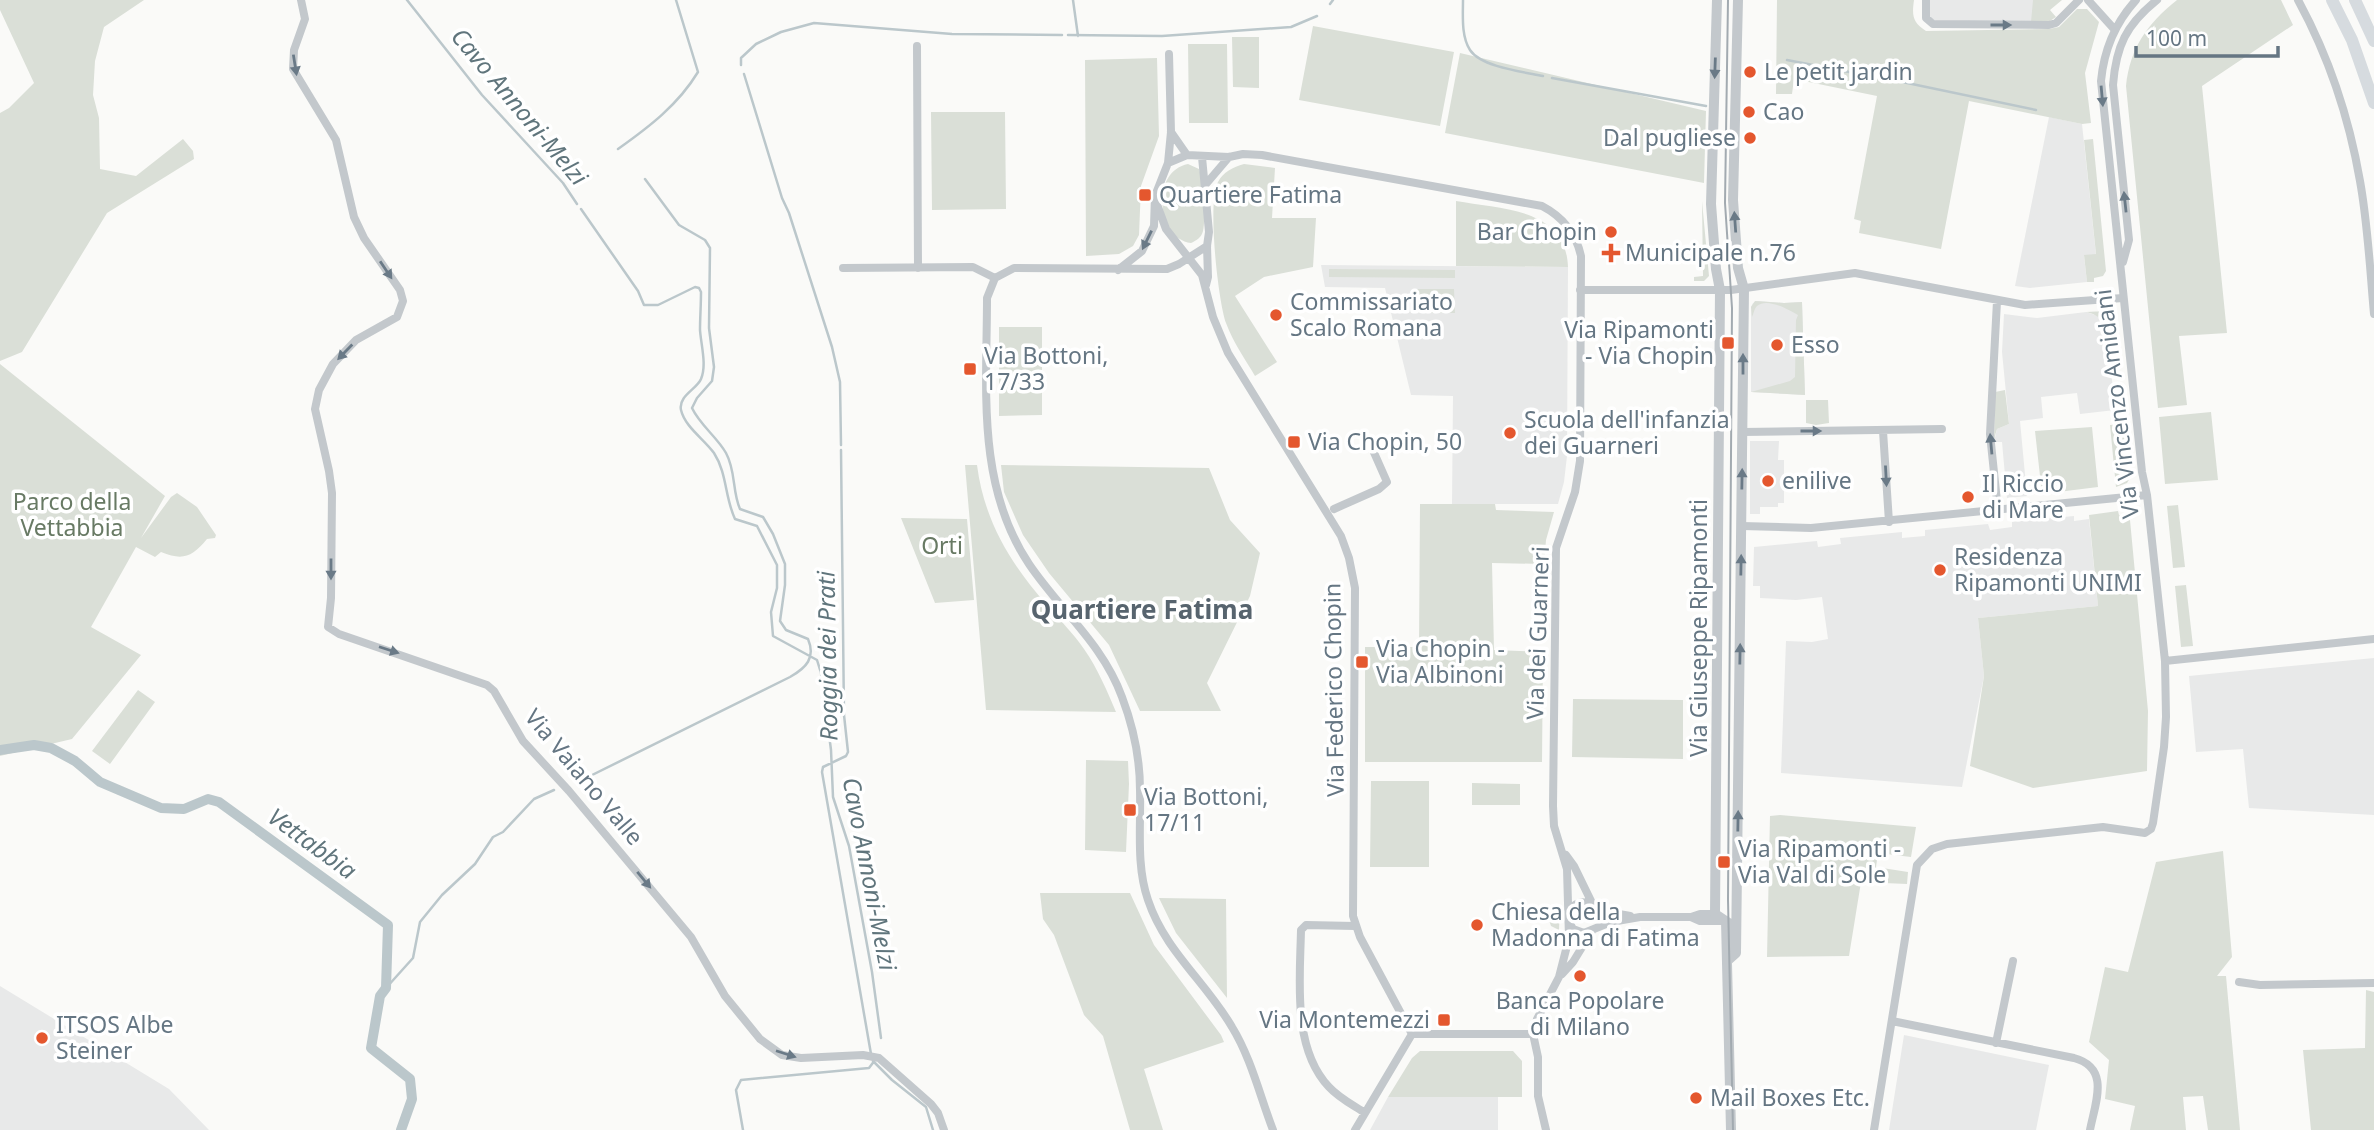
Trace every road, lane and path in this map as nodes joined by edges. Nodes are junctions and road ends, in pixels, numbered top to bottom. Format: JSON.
{"nodes":[{"id":1,"x":301,"y":0,"type":"edge"},
{"id":2,"x":1717,"y":0,"type":"edge"},
{"id":3,"x":1738,"y":0,"type":"edge"},
{"id":4,"x":1926,"y":0,"type":"edge"},
{"id":5,"x":2079,"y":0,"type":"edge"},
{"id":6,"x":2088,"y":0,"type":"edge"},
{"id":7,"x":2136,"y":0,"type":"edge"},
{"id":8,"x":2157,"y":0,"type":"edge"},
{"id":9,"x":2298,"y":0,"type":"edge"},
{"id":10,"x":2332,"y":0,"type":"edge"},
{"id":11,"x":2355,"y":0,"type":"edge"},
{"id":12,"x":2115,"y":30,"type":"junction"},
{"id":13,"x":2374,"y":41,"type":"edge"},
{"id":14,"x":917,"y":46,"type":"dead end"},
{"id":15,"x":1169,"y":54,"type":"dead end"},
{"id":16,"x":2374,"y":103,"type":"edge"},
{"id":17,"x":1171,"y":132,"type":"junction"},
{"id":18,"x":1186,"y":155,"type":"junction"},
{"id":19,"x":1202,"y":157,"type":"junction"},
{"id":20,"x":1229,"y":157,"type":"junction"},
{"id":21,"x":1168,"y":163,"type":"junction"},
{"id":22,"x":1206,"y":184,"type":"junction"},
{"id":23,"x":1155,"y":199,"type":"junction"},
{"id":24,"x":1207,"y":246,"type":"junction"},
{"id":25,"x":1181,"y":250,"type":"junction"},
{"id":26,"x":1197,"y":252,"type":"junction"},
{"id":27,"x":1188,"y":259,"type":"junction"},
{"id":28,"x":843,"y":268,"type":"dead end"},
{"id":29,"x":919,"y":268,"type":"junction"},
{"id":30,"x":2121,"y":269,"type":"junction"},
{"id":31,"x":1118,"y":270,"type":"junction"},
{"id":32,"x":995,"y":278,"type":"junction"},
{"id":33,"x":1206,"y":285,"type":"junction"},
{"id":34,"x":1744,"y":289,"type":"junction"},
{"id":35,"x":1580,"y":290,"type":"junction"},
{"id":36,"x":1720,"y":290,"type":"junction"},
{"id":37,"x":2123,"y":298,"type":"junction"},
{"id":38,"x":1997,"y":301,"type":"junction"},
{"id":39,"x":2374,"y":314,"type":"edge"},
{"id":40,"x":1942,"y":429,"type":"dead end"},
{"id":41,"x":1883,"y":431,"type":"junction"},
{"id":42,"x":1743,"y":432,"type":"junction"},
{"id":43,"x":1368,"y":439,"type":"dead end"},
{"id":44,"x":2147,"y":495,"type":"junction"},
{"id":45,"x":1334,"y":509,"type":"dead end"},
{"id":46,"x":1998,"y":512,"type":"junction"},
{"id":47,"x":1889,"y":522,"type":"junction"},
{"id":48,"x":1742,"y":526,"type":"junction"},
{"id":49,"x":2374,"y":639,"type":"edge"},
{"id":50,"x":2165,"y":661,"type":"junction"},
{"id":51,"x":1563,"y":853,"type":"junction"},
{"id":52,"x":1593,"y":904,"type":"junction"},
{"id":53,"x":1737,"y":913,"type":"junction"},
{"id":54,"x":1715,"y":914,"type":"junction"},
{"id":55,"x":1569,"y":917,"type":"junction"},
{"id":56,"x":1640,"y":917,"type":"junction"},
{"id":57,"x":1690,"y":917,"type":"junction"},
{"id":58,"x":1726,"y":921,"type":"junction"},
{"id":59,"x":1355,"y":926,"type":"junction"},
{"id":60,"x":1736,"y":928,"type":"junction"},
{"id":61,"x":1594,"y":929,"type":"junction"},
{"id":62,"x":1727,"y":961,"type":"junction"},
{"id":63,"x":2012,"y":961,"type":"dead end"},
{"id":64,"x":1559,"y":976,"type":"junction"},
{"id":65,"x":2239,"y":982,"type":"dead end"},
{"id":66,"x":2374,"y":984,"type":"edge"},
{"id":67,"x":1892,"y":1021,"type":"junction"},
{"id":68,"x":1412,"y":1034,"type":"junction"},
{"id":69,"x":1533,"y":1034,"type":"junction"},
{"id":70,"x":1996,"y":1042,"type":"junction"},
{"id":71,"x":1365,"y":1113,"type":"junction"},
{"id":72,"x":944,"y":1130,"type":"edge"},
{"id":73,"x":1273,"y":1130,"type":"edge"},
{"id":74,"x":1355,"y":1130,"type":"edge"},
{"id":75,"x":1546,"y":1130,"type":"edge"},
{"id":76,"x":1731,"y":1130,"type":"edge"},
{"id":77,"x":1874,"y":1130,"type":"edge"},
{"id":78,"x":2090,"y":1130,"type":"edge"}],
"edges":[{"from":1,"to":72,"type":"street","name":"Via Vaiano Valle","one_way":true},
{"from":2,"to":36,"type":"street","name":"Via Giuseppe Ripamonti","one_way":true},
{"from":34,"to":3,"type":"street","name":"Via Giuseppe Ripamonti","one_way":true},
{"from":4,"to":5,"type":"street","one_way":true},
{"from":6,"to":12,"type":"street"},
{"from":7,"to":12,"type":"street","name":"Via Vincenzo Amidani"},
{"from":30,"to":8,"type":"street","name":"Via Vincenzo Amidani","one_way":true},
{"from":9,"to":39,"type":"street"},
{"from":10,"to":16,"type":"main road"},
{"from":11,"to":13,"type":"main road"},
{"from":12,"to":30,"type":"street","name":"Via Vincenzo Amidani","one_way":true},
{"from":14,"to":29,"type":"street"},
{"from":15,"to":17,"type":"street"},
{"from":17,"to":18,"type":"street"},
{"from":17,"to":21,"type":"street"},
{"from":18,"to":19,"type":"street"},
{"from":18,"to":21,"type":"street"},
{"from":19,"to":20,"type":"street"},
{"from":19,"to":22,"type":"street","name":"Via Federico Chopin"},
{"from":20,"to":22,"type":"street"},
{"from":20,"to":35,"type":"street"},
{"from":21,"to":23,"type":"street"},
{"from":22,"to":24,"type":"street","name":"Via Federico Chopin"},
{"from":23,"to":25,"type":"street","name":"Via Federico Chopin"},
{"from":23,"to":31,"type":"street","one_way":true},
{"from":24,"to":26,"type":"street"},
{"from":24,"to":33,"type":"street","name":"Via Federico Chopin"},
{"from":25,"to":26,"type":"street"},
{"from":25,"to":27,"type":"street","name":"Via Federico Chopin"},
{"from":26,"to":27,"type":"street"},
{"from":27,"to":31,"type":"street"},
{"from":27,"to":33,"type":"street","name":"Via Federico Chopin"},
{"from":28,"to":29,"type":"street"},
{"from":29,"to":32,"type":"street"},
{"from":30,"to":37,"type":"street","name":"Via Vincenzo Amidani"},
{"from":31,"to":32,"type":"street"},
{"from":32,"to":73,"type":"street"},
{"from":33,"to":59,"type":"street","name":"Via Federico Chopin"},
{"from":34,"to":36,"type":"street"},
{"from":34,"to":38,"type":"street"},
{"from":42,"to":34,"type":"street","name":"Via Giuseppe Ripamonti","one_way":true},
{"from":35,"to":36,"type":"street"},
{"from":35,"to":51,"type":"street","name":"Via dei Guarneri"},
{"from":36,"to":54,"type":"street","name":"Via Giuseppe Ripamonti"},
{"from":37,"to":38,"type":"street"},
{"from":37,"to":44,"type":"street","name":"Via Vincenzo Amidani"},
{"from":46,"to":38,"type":"street","one_way":true},
{"from":40,"to":41,"type":"street"},
{"from":42,"to":41,"type":"street","one_way":true},
{"from":41,"to":47,"type":"street","one_way":true},
{"from":48,"to":42,"type":"street","name":"Via Giuseppe Ripamonti","one_way":true},
{"from":43,"to":45,"type":"street"},
{"from":44,"to":46,"type":"street"},
{"from":44,"to":50,"type":"street","name":"Via Vincenzo Amidani"},
{"from":46,"to":47,"type":"street"},
{"from":47,"to":48,"type":"street"},
{"from":53,"to":48,"type":"street","name":"Via Giuseppe Ripamonti","one_way":true},
{"from":49,"to":50,"type":"street"},
{"from":50,"to":67,"type":"street","name":"Via Vincenzo Amidani"},
{"from":51,"to":52,"type":"street","name":"Via dei Guarneri"},
{"from":51,"to":55,"type":"street","name":"Via dei Guarneri"},
{"from":52,"to":55,"type":"street"},
{"from":52,"to":56,"type":"street"},
{"from":52,"to":61,"type":"street"},
{"from":53,"to":58,"type":"street"},
{"from":53,"to":60,"type":"street","name":"Via Giuseppe Ripamonti"},
{"from":54,"to":57,"type":"street"},
{"from":54,"to":58,"type":"street"},
{"from":55,"to":61,"type":"street"},
{"from":55,"to":64,"type":"street","name":"Via dei Guarneri"},
{"from":56,"to":57,"type":"street"},
{"from":56,"to":61,"type":"street"},
{"from":57,"to":58,"type":"street"},
{"from":58,"to":60,"type":"street"},
{"from":58,"to":62,"type":"street","name":"Via Giuseppe Ripamonti"},
{"from":59,"to":68,"type":"street","name":"Via Federico Chopin"},
{"from":59,"to":71,"type":"street"},
{"from":60,"to":62,"type":"street","name":"Via Giuseppe Ripamonti"},
{"from":61,"to":64,"type":"street"},
{"from":62,"to":76,"type":"street","name":"Via Giuseppe Ripamonti"},
{"from":63,"to":70,"type":"street"},
{"from":64,"to":69,"type":"street"},
{"from":65,"to":66,"type":"street"},
{"from":67,"to":70,"type":"street"},
{"from":67,"to":77,"type":"street"},
{"from":68,"to":69,"type":"street"},
{"from":68,"to":71,"type":"street"},
{"from":69,"to":75,"type":"street"},
{"from":70,"to":78,"type":"street"},
{"from":71,"to":74,"type":"street"}]}
